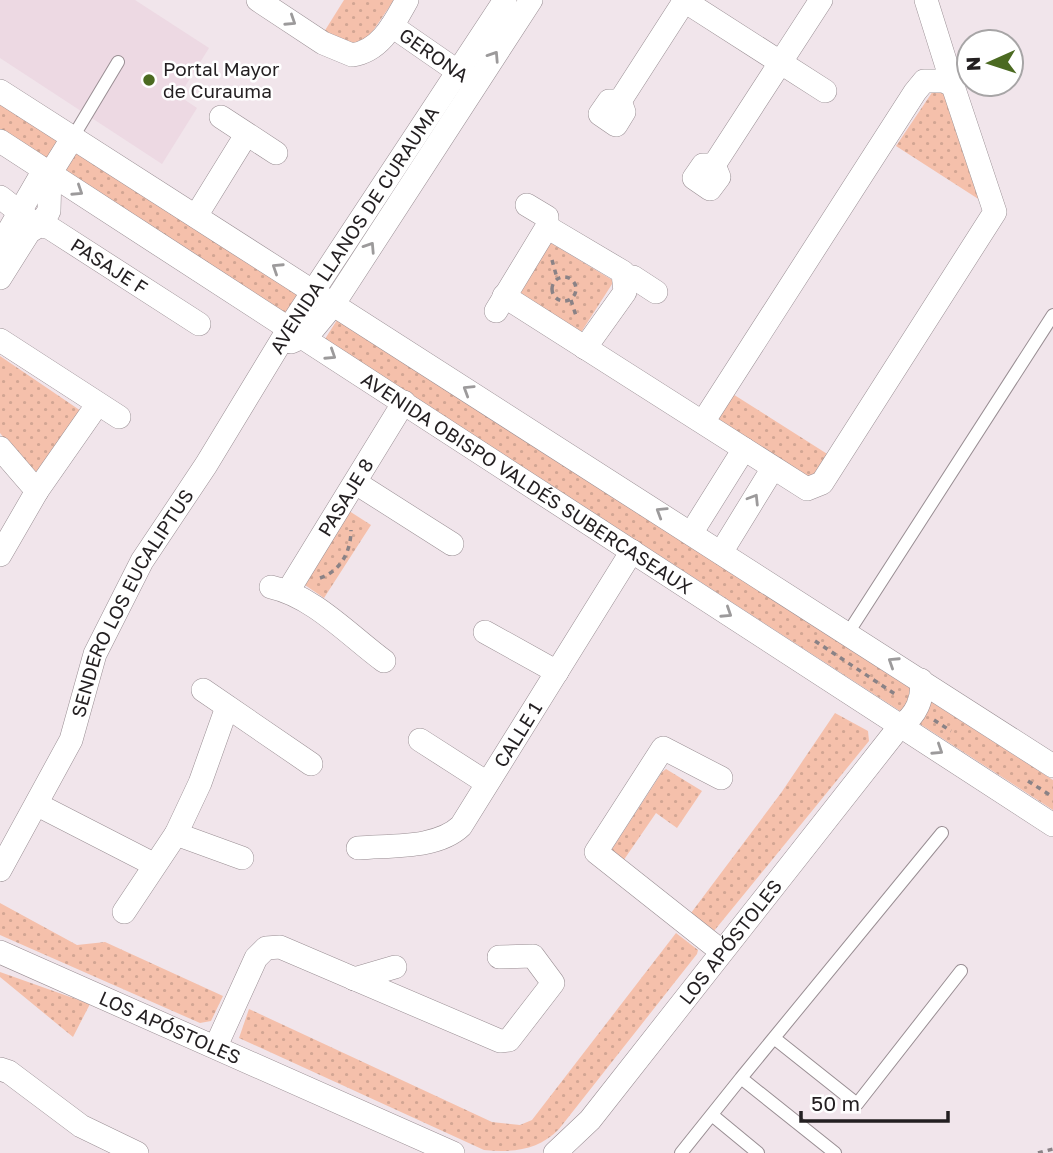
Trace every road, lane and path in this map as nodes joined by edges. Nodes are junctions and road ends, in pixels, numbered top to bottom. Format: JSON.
{"nodes":[{"id":1,"x":258,"y":0,"type":"edge"},
{"id":2,"x":407,"y":0,"type":"edge"},
{"id":3,"x":505,"y":0,"type":"edge"},
{"id":4,"x":531,"y":0,"type":"edge"},
{"id":5,"x":684,"y":0,"type":"edge"},
{"id":6,"x":821,"y":0,"type":"edge"},
{"id":7,"x":926,"y":0,"type":"edge"},
{"id":8,"x":392,"y":26,"type":"junction"},
{"id":9,"x":118,"y":62,"type":"dead end"},
{"id":10,"x":779,"y":62,"type":"junction"},
{"id":11,"x":467,"y":77,"type":"junction"},
{"id":12,"x":953,"y":86,"type":"junction"},
{"id":13,"x":0,"y":90,"type":"edge"},
{"id":14,"x":825,"y":91,"type":"dead end"},
{"id":15,"x":620,"y":101,"type":"dead end"},
{"id":16,"x":221,"y":117,"type":"dead end"},
{"id":17,"x":246,"y":135,"type":"junction"},
{"id":18,"x":73,"y":137,"type":"junction"},
{"id":19,"x":0,"y":141,"type":"edge"},
{"id":20,"x":276,"y":153,"type":"dead end"},
{"id":21,"x":714,"y":165,"type":"dead end"},
{"id":22,"x":47,"y":172,"type":"junction"},
{"id":23,"x":0,"y":197,"type":"edge"},
{"id":24,"x":527,"y":205,"type":"dead end"},
{"id":25,"x":18,"y":213,"type":"junction"},
{"id":26,"x":196,"y":216,"type":"junction"},
{"id":27,"x":39,"y":226,"type":"junction"},
{"id":28,"x":547,"y":227,"type":"junction"},
{"id":29,"x":0,"y":246,"type":"edge"},
{"id":30,"x":0,"y":278,"type":"edge"},
{"id":31,"x":624,"y":279,"type":"junction"},
{"id":32,"x":314,"y":292,"type":"junction"},
{"id":33,"x":656,"y":292,"type":"dead end"},
{"id":34,"x":552,"y":293,"type":"joint"},
{"id":35,"x":333,"y":305,"type":"junction"},
{"id":36,"x":1053,"y":315,"type":"edge"},
{"id":37,"x":199,"y":324,"type":"dead end"},
{"id":38,"x":292,"y":337,"type":"junction"},
{"id":39,"x":0,"y":341,"type":"edge"},
{"id":40,"x":585,"y":348,"type":"junction"},
{"id":41,"x":404,"y":402,"type":"junction"},
{"id":42,"x":97,"y":405,"type":"junction"},
{"id":43,"x":119,"y":417,"type":"dead end"},
{"id":44,"x":703,"y":422,"type":"junction"},
{"id":45,"x":0,"y":448,"type":"edge"},
{"id":46,"x":744,"y":449,"type":"junction"},
{"id":47,"x":773,"y":468,"type":"junction"},
{"id":48,"x":356,"y":483,"type":"junction"},
{"id":49,"x":37,"y":491,"type":"junction"},
{"id":50,"x":692,"y":532,"type":"junction"},
{"id":51,"x":452,"y":544,"type":"dead end"},
{"id":52,"x":632,"y":551,"type":"junction"},
{"id":53,"x":722,"y":551,"type":"junction"},
{"id":54,"x":0,"y":555,"type":"edge"},
{"id":55,"x":485,"y":632,"type":"dead end"},
{"id":56,"x":848,"y":633,"type":"junction"},
{"id":57,"x":384,"y":661,"type":"dead end"},
{"id":58,"x":557,"y":672,"type":"junction"},
{"id":59,"x":921,"y":680,"type":"junction"},
{"id":60,"x":203,"y":690,"type":"dead end"},
{"id":61,"x":227,"y":707,"type":"junction"},
{"id":62,"x":900,"y":726,"type":"junction"},
{"id":63,"x":420,"y":740,"type":"dead end"},
{"id":64,"x":311,"y":764,"type":"dead end"},
{"id":65,"x":1053,"y":766,"type":"edge"},
{"id":66,"x":721,"y":778,"type":"dead end"},
{"id":67,"x":487,"y":783,"type":"junction"},
{"id":68,"x":38,"y":805,"type":"junction"},
{"id":69,"x":1053,"y":825,"type":"edge"},
{"id":70,"x":942,"y":833,"type":"dead end"},
{"id":71,"x":176,"y":834,"type":"junction"},
{"id":72,"x":358,"y":848,"type":"dead end"},
{"id":73,"x":242,"y":858,"type":"dead end"},
{"id":74,"x":153,"y":864,"type":"junction"},
{"id":75,"x":0,"y":870,"type":"edge"},
{"id":76,"x":124,"y":912,"type":"dead end"},
{"id":77,"x":721,"y":951,"type":"junction"},
{"id":78,"x":0,"y":952,"type":"edge"},
{"id":79,"x":499,"y":957,"type":"dead end"},
{"id":80,"x":395,"y":967,"type":"dead end"},
{"id":81,"x":961,"y":971,"type":"dead end"},
{"id":82,"x":354,"y":979,"type":"junction"},
{"id":83,"x":774,"y":1038,"type":"junction"},
{"id":84,"x":216,"y":1045,"type":"junction"},
{"id":85,"x":0,"y":1069,"type":"edge"},
{"id":86,"x":741,"y":1078,"type":"junction"},
{"id":87,"x":712,"y":1115,"type":"junction"},
{"id":88,"x":1053,"y":1149,"type":"edge"},
{"id":89,"x":137,"y":1153,"type":"edge"},
{"id":90,"x":453,"y":1153,"type":"edge"},
{"id":91,"x":555,"y":1153,"type":"edge"},
{"id":92,"x":682,"y":1153,"type":"edge"},
{"id":93,"x":758,"y":1153,"type":"edge"},
{"id":94,"x":835,"y":1153,"type":"edge"},
{"id":95,"x":1038,"y":1153,"type":"edge"}],
"edges":[{"from":1,"to":8,"type":"street","name":"GERONA","one_way":true},
{"from":2,"to":8,"type":"street","name":"GERONA"},
{"from":3,"to":11,"type":"street","name":"AVENIDA LLANOS DE CURAUMA"},
{"from":11,"to":4,"type":"street","name":"AVENIDA LLANOS DE CURAUMA","one_way":true},
{"from":5,"to":10,"type":"street"},
{"from":5,"to":15,"type":"street"},
{"from":6,"to":10,"type":"street"},
{"from":7,"to":12,"type":"street"},
{"from":8,"to":11,"type":"street","name":"GERONA"},
{"from":9,"to":18,"type":"lane"},
{"from":10,"to":14,"type":"street"},
{"from":10,"to":21,"type":"street"},
{"from":11,"to":32,"type":"street","name":"AVENIDA LLANOS DE CURAUMA"},
{"from":35,"to":11,"type":"street","name":"AVENIDA LLANOS DE CURAUMA","one_way":true},
{"from":12,"to":44,"type":"street"},
{"from":12,"to":47,"type":"street"},
{"from":13,"to":18,"type":"street"},
{"from":16,"to":17,"type":"street"},
{"from":17,"to":20,"type":"street"},
{"from":17,"to":26,"type":"street"},
{"from":18,"to":22,"type":"street"},
{"from":18,"to":26,"type":"street"},
{"from":19,"to":22,"type":"street","name":"AVENIDA OBISPO VALDÉS SUBERCASEAUX"},
{"from":22,"to":25,"type":"street"},
{"from":22,"to":27,"type":"street"},
{"from":22,"to":38,"type":"street","name":"AVENIDA OBISPO VALDÉS SUBERCASEAUX","one_way":true},
{"from":23,"to":25,"type":"street","name":"PASAJE F"},
{"from":24,"to":28,"type":"street"},
{"from":25,"to":27,"type":"street","name":"PASAJE F"},
{"from":25,"to":29,"type":"street"},
{"from":32,"to":26,"type":"street","one_way":true},
{"from":27,"to":30,"type":"street"},
{"from":27,"to":37,"type":"street","name":"PASAJE F"},
{"from":28,"to":31,"type":"street"},
{"from":28,"to":40,"type":"street"},
{"from":31,"to":33,"type":"street"},
{"from":31,"to":40,"type":"street"},
{"from":32,"to":35,"type":"street"},
{"from":32,"to":38,"type":"street","name":"AVENIDA LLANOS DE CURAUMA"},
{"from":34,"to":34,"type":"path"},
{"from":35,"to":38,"type":"street","name":"AVENIDA LLANOS DE CURAUMA"},
{"from":50,"to":35,"type":"street","one_way":true},
{"from":36,"to":56,"type":"lane"},
{"from":38,"to":41,"type":"street","name":"AVENIDA OBISPO VALDÉS SUBERCASEAUX","one_way":true},
{"from":38,"to":68,"type":"street","name":"SENDERO LOS EUCALIPTUS"},
{"from":39,"to":42,"type":"street"},
{"from":40,"to":44,"type":"street"},
{"from":41,"to":48,"type":"street","name":"PASAJE 8"},
{"from":41,"to":52,"type":"street","name":"AVENIDA OBISPO VALDÉS SUBERCASEAUX"},
{"from":42,"to":43,"type":"street"},
{"from":42,"to":49,"type":"street"},
{"from":44,"to":46,"type":"street"},
{"from":45,"to":49,"type":"street"},
{"from":46,"to":47,"type":"street"},
{"from":46,"to":50,"type":"street"},
{"from":53,"to":47,"type":"street","one_way":true},
{"from":48,"to":51,"type":"street"},
{"from":48,"to":57,"type":"street","name":"PASAJE 8"},
{"from":49,"to":54,"type":"street"},
{"from":50,"to":53,"type":"street"},
{"from":52,"to":58,"type":"street","name":"CALLE 1"},
{"from":52,"to":62,"type":"street","name":"AVENIDA OBISPO VALDÉS SUBERCASEAUX","one_way":true},
{"from":53,"to":56,"type":"street"},
{"from":55,"to":58,"type":"street"},
{"from":59,"to":56,"type":"street","one_way":true},
{"from":58,"to":67,"type":"street","name":"CALLE 1"},
{"from":59,"to":62,"type":"street","name":"LOS APÓSTOLES"},
{"from":59,"to":65,"type":"street"},
{"from":60,"to":61,"type":"street"},
{"from":61,"to":64,"type":"street"},
{"from":61,"to":71,"type":"street"},
{"from":62,"to":69,"type":"street","name":"AVENIDA OBISPO VALDÉS SUBERCASEAUX","one_way":true},
{"from":62,"to":77,"type":"street","name":"LOS APÓSTOLES"},
{"from":63,"to":67,"type":"street"},
{"from":66,"to":77,"type":"street"},
{"from":67,"to":72,"type":"street","name":"CALLE 1"},
{"from":68,"to":74,"type":"street"},
{"from":68,"to":75,"type":"street","name":"SENDERO LOS EUCALIPTUS"},
{"from":70,"to":83,"type":"lane"},
{"from":71,"to":73,"type":"street"},
{"from":71,"to":74,"type":"street"},
{"from":74,"to":76,"type":"street"},
{"from":77,"to":91,"type":"street","name":"LOS APÓSTOLES"},
{"from":78,"to":84,"type":"street","name":"LOS APÓSTOLES"},
{"from":79,"to":82,"type":"street"},
{"from":80,"to":82,"type":"street"},
{"from":81,"to":83,"type":"lane"},
{"from":82,"to":84,"type":"street"},
{"from":83,"to":86,"type":"lane"},
{"from":84,"to":90,"type":"street","name":"LOS APÓSTOLES"},
{"from":85,"to":89,"type":"street"},
{"from":86,"to":87,"type":"lane"},
{"from":86,"to":94,"type":"lane"},
{"from":87,"to":92,"type":"lane"},
{"from":87,"to":93,"type":"lane"},
{"from":88,"to":95,"type":"path"}]}
